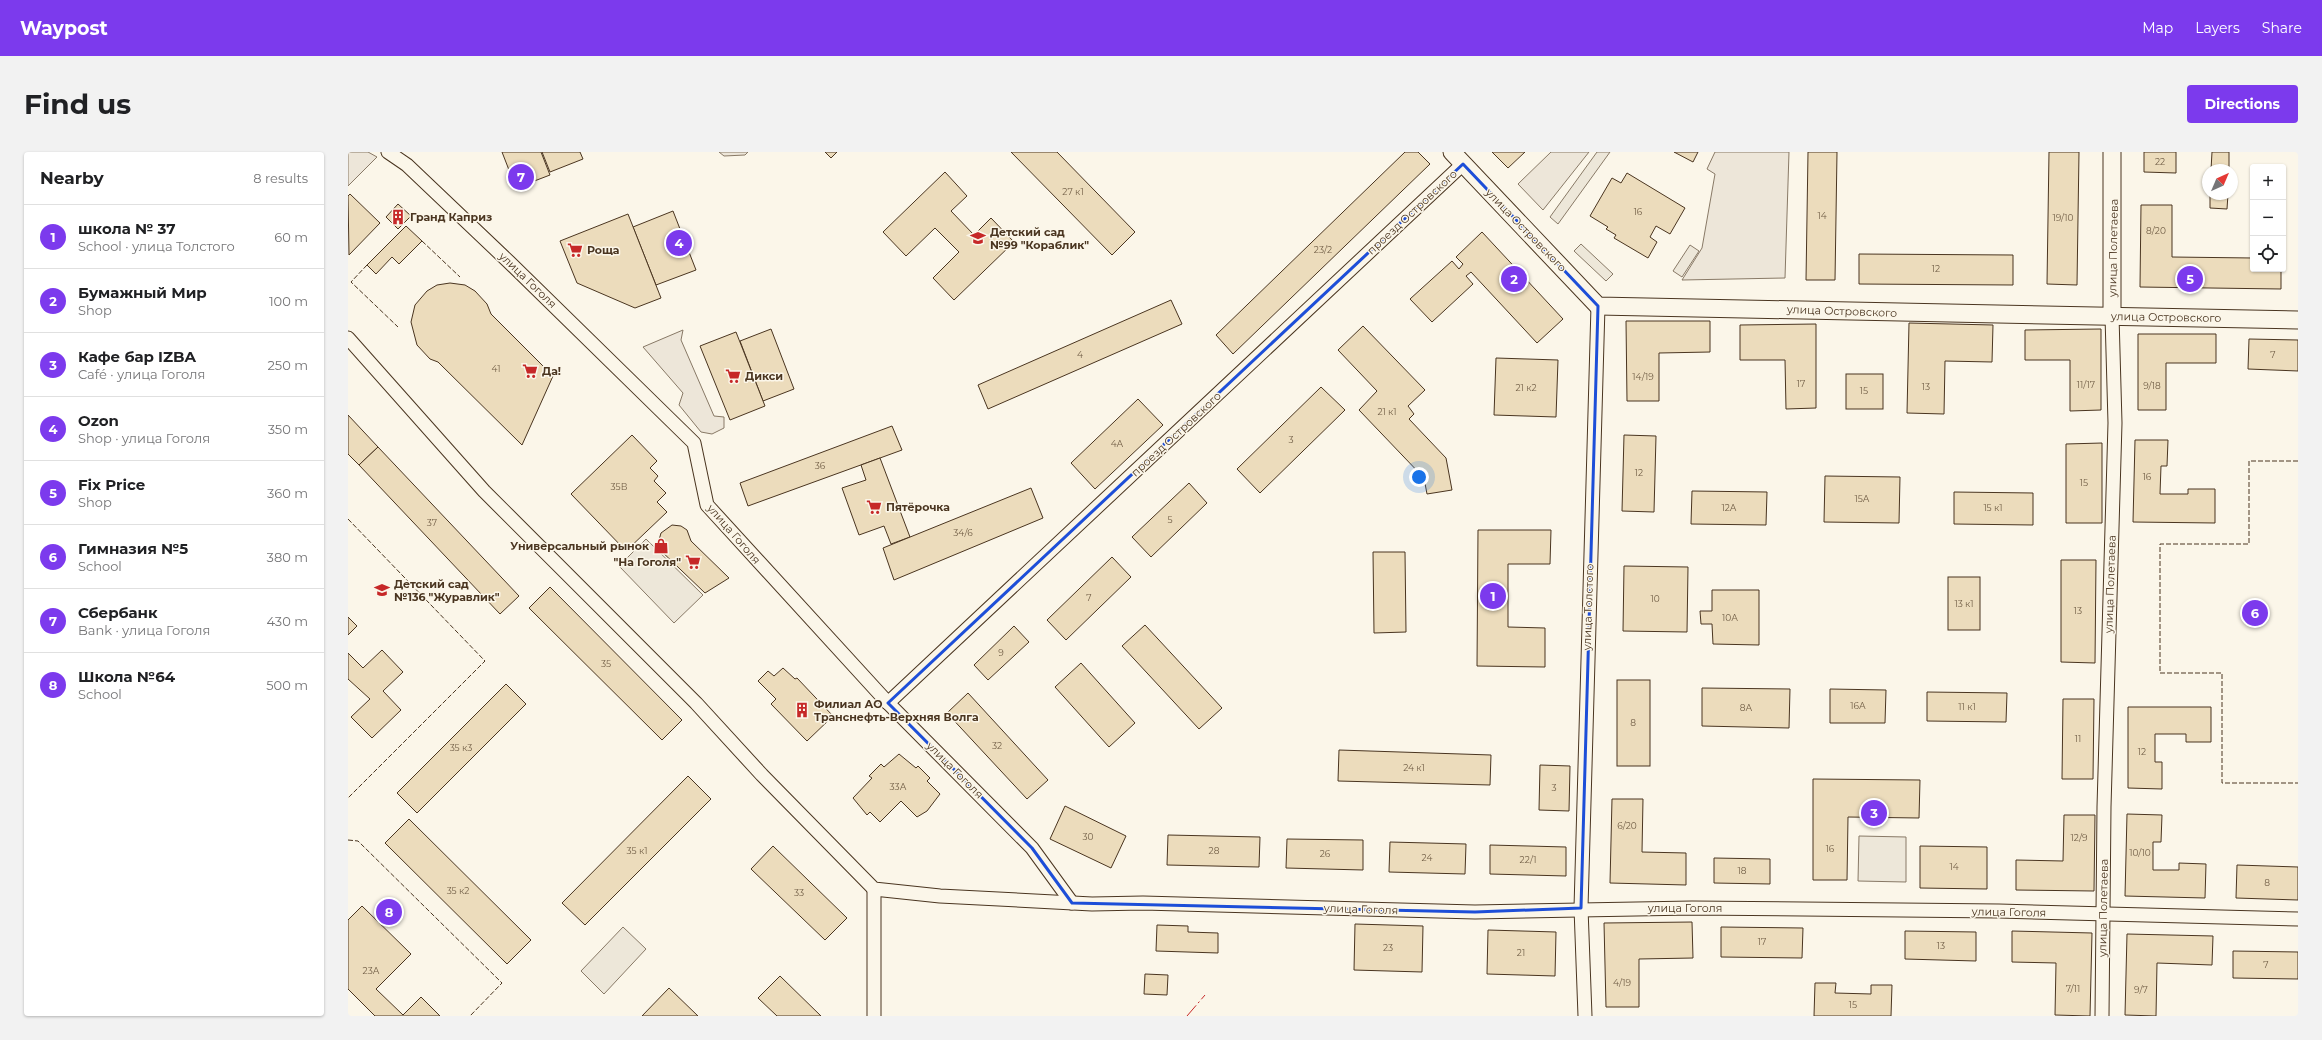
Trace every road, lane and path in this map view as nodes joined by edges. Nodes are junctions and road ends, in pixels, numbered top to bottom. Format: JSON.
{"nodes":[{"id":1,"x":2112,"y":152,"type":"edge"},
{"id":2,"x":394,"y":154,"type":"edge"},
{"id":3,"x":1457,"y":158,"type":"edge"},
{"id":4,"x":1598,"y":306,"type":"junction"},
{"id":5,"x":2112,"y":316,"type":"junction"},
{"id":6,"x":2298,"y":320,"type":"edge"},
{"id":7,"x":348,"y":338,"type":"edge"},
{"id":8,"x":888,"y":703,"type":"junction"},
{"id":9,"x":874,"y":889,"type":"junction"},
{"id":10,"x":1072,"y":903,"type":"junction"},
{"id":11,"x":1581,"y":908,"type":"junction"},
{"id":12,"x":2103,"y":914,"type":"junction"},
{"id":13,"x":2298,"y":919,"type":"edge"},
{"id":14,"x":874,"y":1016,"type":"edge"},
{"id":15,"x":1584,"y":1016,"type":"edge"},
{"id":16,"x":2102,"y":1016,"type":"edge"}],
"edges":[{"from":1,"to":5,"type":"street","name":"улица Полетаева"},
{"from":2,"to":8,"type":"street","name":"улица Гоголя"},
{"from":3,"to":4,"type":"street","name":"улица Островского"},
{"from":3,"to":8,"type":"street","name":"проезд Островского"},
{"from":4,"to":5,"type":"street","name":"улица Островского"},
{"from":4,"to":11,"type":"street","name":"улица Толстого"},
{"from":5,"to":6,"type":"street","name":"улица Островского"},
{"from":5,"to":12,"type":"street","name":"улица Полетаева"},
{"from":7,"to":9,"type":"street"},
{"from":8,"to":10,"type":"street","name":"улица Гоголя"},
{"from":9,"to":10,"type":"street","name":"улица Гоголя"},
{"from":9,"to":14,"type":"street"},
{"from":10,"to":11,"type":"street","name":"улица Гоголя"},
{"from":11,"to":12,"type":"street","name":"улица Гоголя"},
{"from":11,"to":15,"type":"street","name":"улица Толстого"},
{"from":12,"to":13,"type":"street","name":"улица Гоголя"},
{"from":12,"to":16,"type":"street","name":"улица Полетаева"}]}
